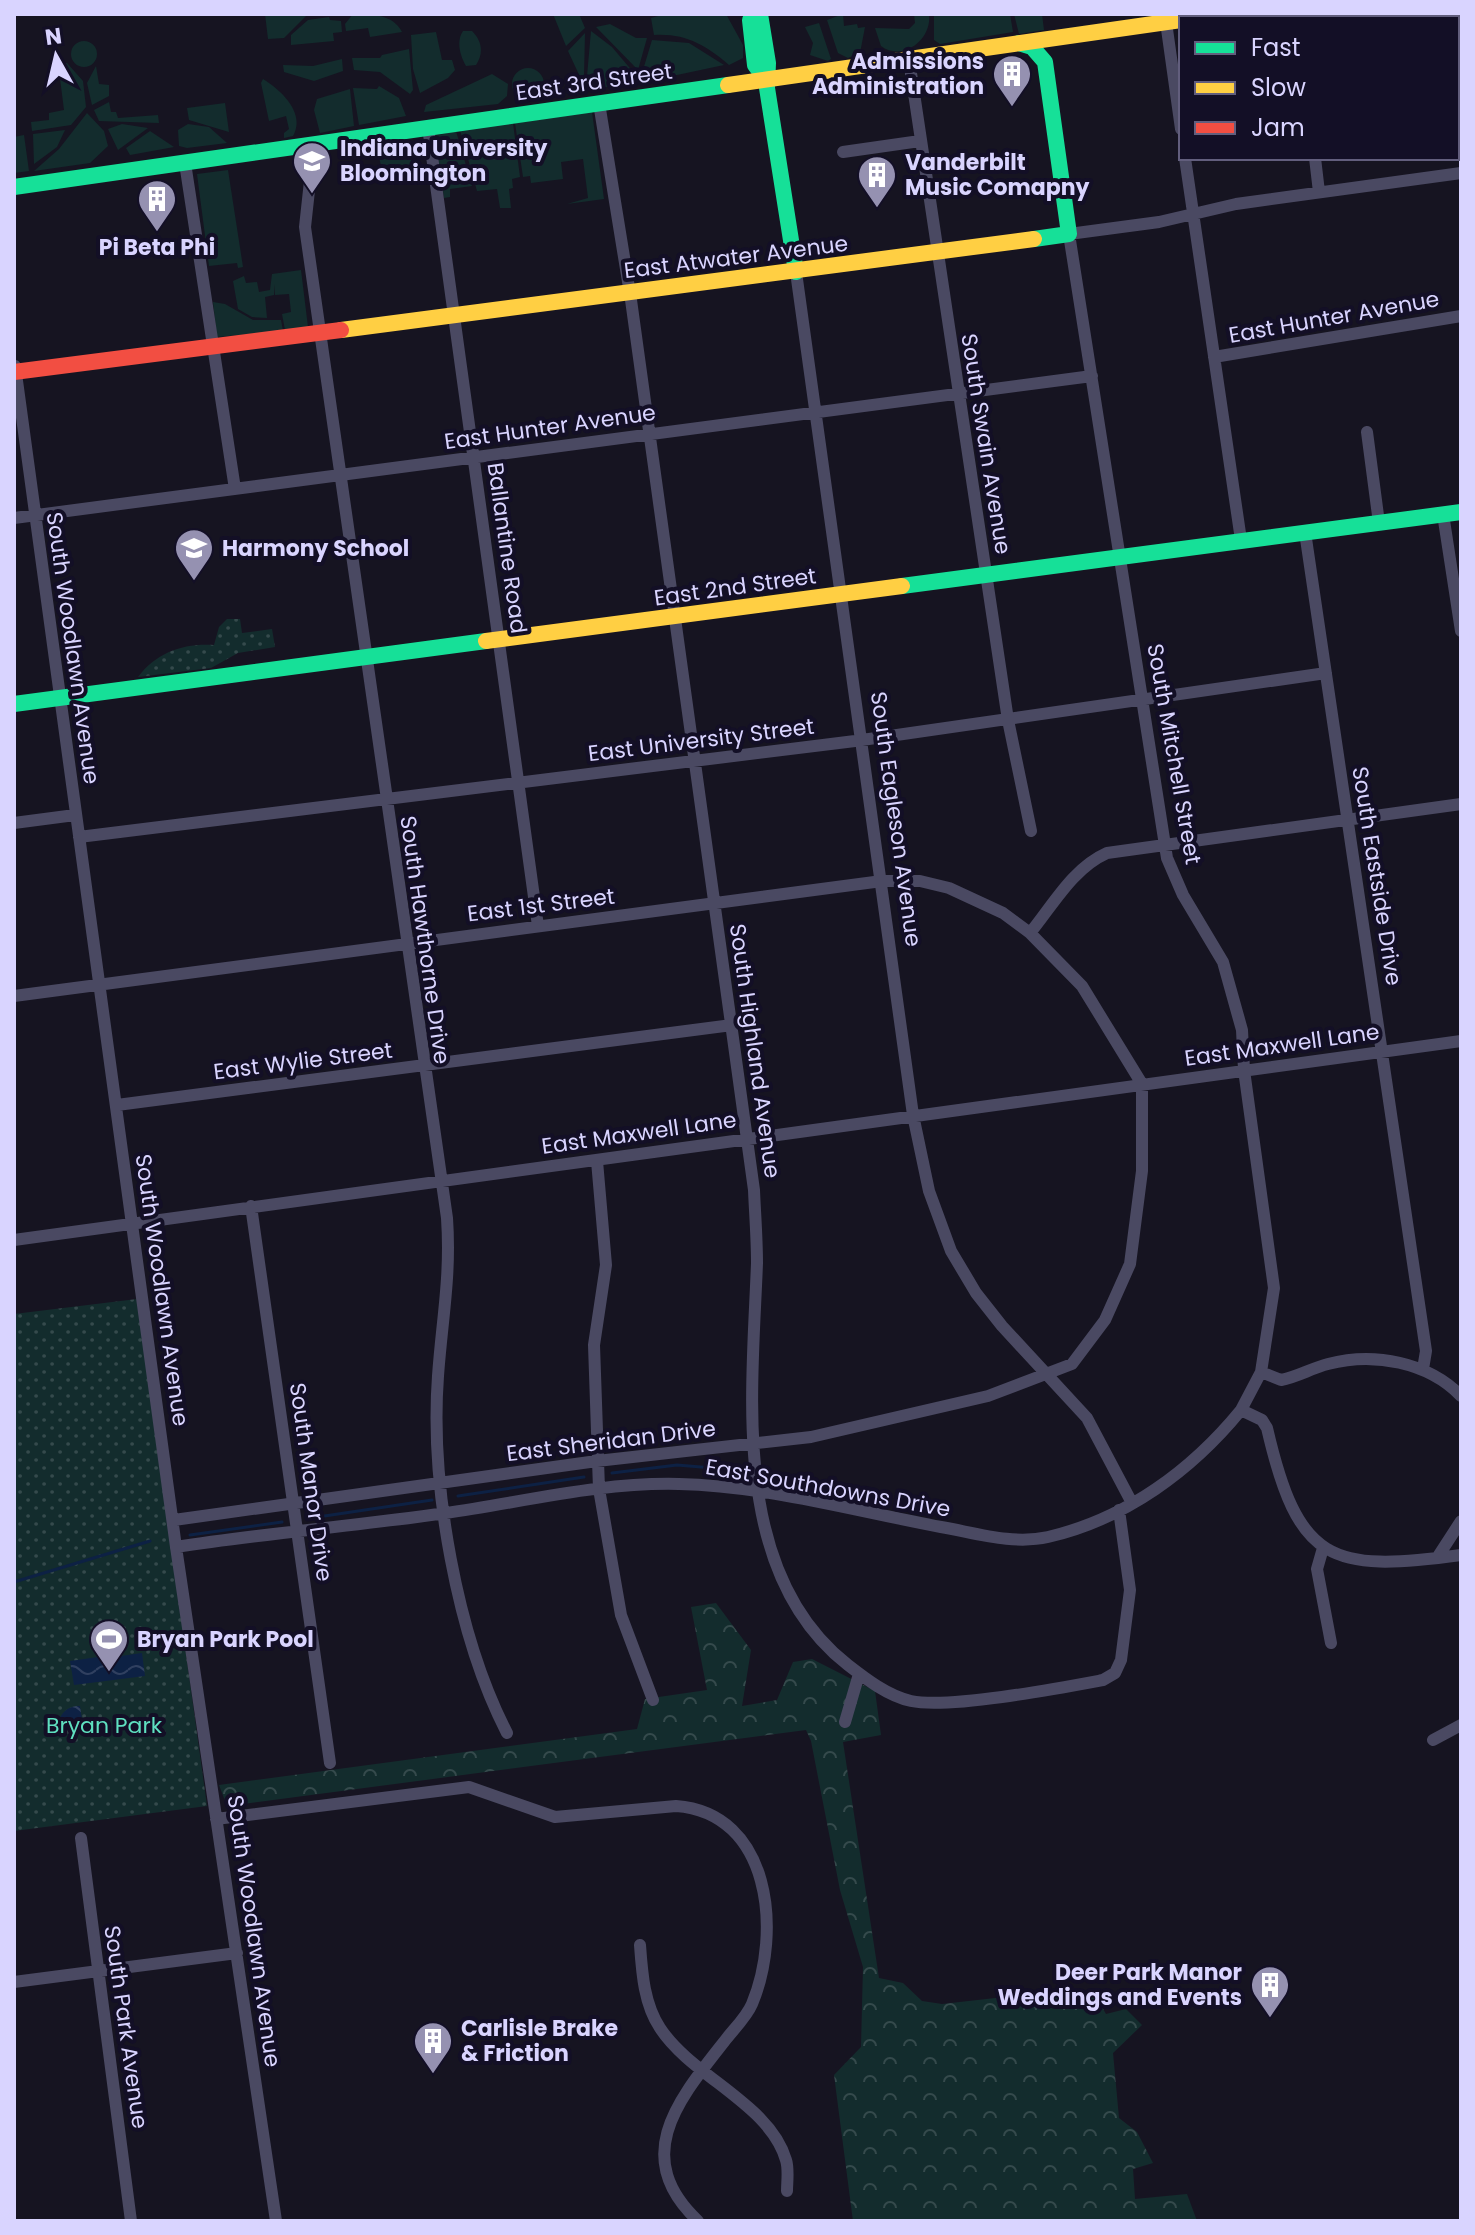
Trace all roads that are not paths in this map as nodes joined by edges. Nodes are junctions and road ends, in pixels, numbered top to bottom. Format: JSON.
{"nodes":[{"id":1,"x":749,"y":14,"type":"edge"},
{"id":2,"x":760,"y":14,"type":"edge"},
{"id":3,"x":1173,"y":21,"type":"edge"},
{"id":4,"x":1072,"y":36,"type":"junction"},
{"id":5,"x":1019,"y":43,"type":"junction"},
{"id":6,"x":909,"y":60,"type":"junction"},
{"id":7,"x":1045,"y":62,"type":"junction"},
{"id":8,"x":766,"y":80,"type":"junction"},
{"id":9,"x":1179,"y":102,"type":"edge"},
{"id":10,"x":599,"y":103,"type":"junction"},
{"id":11,"x":428,"y":127,"type":"junction"},
{"id":12,"x":920,"y":141,"type":"junction"},
{"id":13,"x":308,"y":145,"type":"junction"},
{"id":14,"x":843,"y":152,"type":"dead end"},
{"id":15,"x":1185,"y":160,"type":"edge"},
{"id":16,"x":1315,"y":160,"type":"edge"},
{"id":17,"x":185,"y":163,"type":"junction"},
{"id":18,"x":1461,"y":173,"type":"edge"},
{"id":19,"x":14,"y":187,"type":"edge"},
{"id":20,"x":1319,"y":192,"type":"junction"},
{"id":21,"x":1193,"y":214,"type":"junction"},
{"id":22,"x":1069,"y":234,"type":"junction"},
{"id":23,"x":937,"y":252,"type":"junction"},
{"id":24,"x":796,"y":272,"type":"junction"},
{"id":25,"x":629,"y":292,"type":"junction"},
{"id":26,"x":454,"y":315,"type":"junction"},
{"id":27,"x":1461,"y":316,"type":"edge"},
{"id":28,"x":320,"y":333,"type":"junction"},
{"id":29,"x":212,"y":346,"type":"junction"},
{"id":30,"x":1214,"y":357,"type":"junction"},
{"id":31,"x":14,"y":369,"type":"edge"},
{"id":32,"x":1092,"y":376,"type":"junction"},
{"id":33,"x":958,"y":395,"type":"junction"},
{"id":34,"x":817,"y":413,"type":"junction"},
{"id":35,"x":1367,"y":432,"type":"dead end"},
{"id":36,"x":649,"y":434,"type":"junction"},
{"id":37,"x":475,"y":457,"type":"junction"},
{"id":38,"x":338,"y":475,"type":"junction"},
{"id":39,"x":235,"y":489,"type":"junction"},
{"id":40,"x":1461,"y":512,"type":"edge"},
{"id":41,"x":1443,"y":514,"type":"junction"},
{"id":42,"x":35,"y":516,"type":"junction"},
{"id":43,"x":14,"y":518,"type":"edge"},
{"id":44,"x":1379,"y":523,"type":"junction"},
{"id":45,"x":1305,"y":532,"type":"junction"},
{"id":46,"x":1241,"y":540,"type":"junction"},
{"id":47,"x":1119,"y":558,"type":"junction"},
{"id":48,"x":986,"y":577,"type":"junction"},
{"id":49,"x":843,"y":595,"type":"junction"},
{"id":50,"x":675,"y":617,"type":"junction"},
{"id":51,"x":1461,"y":631,"type":"edge"},
{"id":52,"x":499,"y":640,"type":"junction"},
{"id":53,"x":365,"y":658,"type":"junction"},
{"id":54,"x":1326,"y":673,"type":"junction"},
{"id":55,"x":60,"y":698,"type":"junction"},
{"id":56,"x":1140,"y":701,"type":"junction"},
{"id":57,"x":14,"y":704,"type":"edge"},
{"id":58,"x":1008,"y":720,"type":"junction"},
{"id":59,"x":863,"y":740,"type":"junction"},
{"id":60,"x":695,"y":761,"type":"junction"},
{"id":61,"x":516,"y":783,"type":"junction"},
{"id":62,"x":386,"y":800,"type":"junction"},
{"id":63,"x":1461,"y":804,"type":"edge"},
{"id":64,"x":75,"y":815,"type":"junction"},
{"id":65,"x":1347,"y":819,"type":"junction"},
{"id":66,"x":14,"y":823,"type":"edge"},
{"id":67,"x":1031,"y":831,"type":"dead end"},
{"id":68,"x":79,"y":837,"type":"junction"},
{"id":69,"x":1164,"y":844,"type":"junction"},
{"id":70,"x":882,"y":881,"type":"junction"},
{"id":71,"x":715,"y":904,"type":"junction"},
{"id":72,"x":538,"y":926,"type":"junction"},
{"id":73,"x":1030,"y":933,"type":"junction"},
{"id":74,"x":406,"y":942,"type":"junction"},
{"id":75,"x":100,"y":985,"type":"junction"},
{"id":76,"x":14,"y":996,"type":"edge"},
{"id":77,"x":732,"y":1025,"type":"junction"},
{"id":78,"x":1461,"y":1041,"type":"edge"},
{"id":79,"x":1384,"y":1051,"type":"junction"},
{"id":80,"x":422,"y":1065,"type":"junction"},
{"id":81,"x":1244,"y":1070,"type":"junction"},
{"id":82,"x":1142,"y":1084,"type":"junction"},
{"id":83,"x":117,"y":1105,"type":"junction"},
{"id":84,"x":913,"y":1115,"type":"junction"},
{"id":85,"x":746,"y":1137,"type":"junction"},
{"id":86,"x":597,"y":1161,"type":"junction"},
{"id":87,"x":439,"y":1179,"type":"junction"},
{"id":88,"x":251,"y":1206,"type":"junction"},
{"id":89,"x":132,"y":1223,"type":"junction"},
{"id":90,"x":14,"y":1240,"type":"edge"},
{"id":91,"x":1423,"y":1369,"type":"junction"},
{"id":92,"x":1261,"y":1372,"type":"junction"},
{"id":93,"x":1048,"y":1376,"type":"junction"},
{"id":94,"x":1461,"y":1396,"type":"edge"},
{"id":95,"x":1241,"y":1410,"type":"junction"},
{"id":96,"x":754,"y":1445,"type":"junction"},
{"id":97,"x":597,"y":1461,"type":"junction"},
{"id":98,"x":443,"y":1482,"type":"junction"},
{"id":99,"x":599,"y":1489,"type":"junction"},
{"id":100,"x":758,"y":1493,"type":"junction"},
{"id":101,"x":1132,"y":1503,"type":"junction"},
{"id":102,"x":294,"y":1504,"type":"junction"},
{"id":103,"x":1119,"y":1510,"type":"junction"},
{"id":104,"x":445,"y":1513,"type":"junction"},
{"id":105,"x":174,"y":1520,"type":"junction"},
{"id":106,"x":1461,"y":1521,"type":"edge"},
{"id":107,"x":297,"y":1531,"type":"junction"},
{"id":108,"x":176,"y":1547,"type":"junction"},
{"id":109,"x":1323,"y":1548,"type":"junction"},
{"id":110,"x":1461,"y":1555,"type":"edge"},
{"id":111,"x":1437,"y":1558,"type":"junction"},
{"id":112,"x":1331,"y":1643,"type":"dead end"},
{"id":113,"x":859,"y":1674,"type":"junction"},
{"id":114,"x":653,"y":1700,"type":"dead end"},
{"id":115,"x":845,"y":1722,"type":"dead end"},
{"id":116,"x":1461,"y":1725,"type":"edge"},
{"id":117,"x":507,"y":1733,"type":"dead end"},
{"id":118,"x":1433,"y":1740,"type":"dead end"},
{"id":119,"x":330,"y":1763,"type":"dead end"},
{"id":120,"x":216,"y":1819,"type":"junction"},
{"id":121,"x":81,"y":1838,"type":"dead end"},
{"id":122,"x":640,"y":1945,"type":"dead end"},
{"id":123,"x":237,"y":1953,"type":"junction"},
{"id":124,"x":98,"y":1970,"type":"junction"},
{"id":125,"x":14,"y":1982,"type":"edge"},
{"id":126,"x":701,"y":2072,"type":"junction"},
{"id":127,"x":787,"y":2191,"type":"dead end"},
{"id":128,"x":131,"y":2221,"type":"edge"},
{"id":129,"x":276,"y":2221,"type":"edge"},
{"id":130,"x":698,"y":2221,"type":"edge"}],
"edges":[{"from":1,"to":8,"type":"main road","name":"South Eagleson Avenue"},
{"from":2,"to":8,"type":"main road","name":"South Eagleson Avenue"},
{"from":3,"to":4,"type":"main road","name":"East 3rd Street"},
{"from":3,"to":9,"type":"street"},
{"from":4,"to":5,"type":"main road","name":"East 3rd Street"},
{"from":4,"to":7,"type":"main road"},
{"from":5,"to":6,"type":"main road","name":"East 3rd Street"},
{"from":5,"to":7,"type":"main road"},
{"from":6,"to":8,"type":"main road","name":"East 3rd Street"},
{"from":6,"to":12,"type":"street","name":"South Swain Avenue"},
{"from":7,"to":22,"type":"main road","name":"South Mitchell Street"},
{"from":8,"to":10,"type":"main road","name":"East 3rd Street"},
{"from":8,"to":24,"type":"main road","name":"South Eagleson Avenue"},
{"from":10,"to":11,"type":"main road","name":"East 3rd Street"},
{"from":10,"to":25,"type":"street","name":"South Highland Avenue"},
{"from":11,"to":13,"type":"main road","name":"East 3rd Street"},
{"from":11,"to":26,"type":"street","name":"Ballantine Road"},
{"from":12,"to":14,"type":"street"},
{"from":12,"to":23,"type":"street","name":"South Swain Avenue"},
{"from":13,"to":17,"type":"main road","name":"East 3rd Street"},
{"from":13,"to":28,"type":"street","name":"South Hawthorne Drive"},
{"from":15,"to":21,"type":"street"},
{"from":16,"to":20,"type":"street"},
{"from":17,"to":19,"type":"main road","name":"East 3rd Street"},
{"from":17,"to":29,"type":"street"},
{"from":18,"to":20,"type":"street","name":"East Atwater Avenue"},
{"from":20,"to":21,"type":"street","name":"East Atwater Avenue"},
{"from":21,"to":22,"type":"street","name":"East Atwater Avenue"},
{"from":21,"to":30,"type":"street"},
{"from":22,"to":23,"type":"main road","name":"East Atwater Avenue"},
{"from":22,"to":32,"type":"street","name":"South Mitchell Street"},
{"from":23,"to":24,"type":"main road","name":"East Atwater Avenue"},
{"from":23,"to":33,"type":"street","name":"South Swain Avenue"},
{"from":24,"to":25,"type":"main road","name":"East Atwater Avenue"},
{"from":24,"to":34,"type":"street","name":"South Eagleson Avenue"},
{"from":25,"to":26,"type":"main road","name":"East Atwater Avenue"},
{"from":25,"to":36,"type":"street","name":"South Highland Avenue"},
{"from":26,"to":28,"type":"main road","name":"East Atwater Avenue"},
{"from":26,"to":37,"type":"street","name":"Ballantine Road"},
{"from":27,"to":30,"type":"street","name":"East Hunter Avenue"},
{"from":28,"to":29,"type":"main road","name":"East Atwater Avenue"},
{"from":28,"to":38,"type":"street","name":"South Hawthorne Drive"},
{"from":29,"to":31,"type":"main road","name":"East Atwater Avenue"},
{"from":29,"to":39,"type":"street"},
{"from":30,"to":46,"type":"street"},
{"from":31,"to":42,"type":"street","name":"South Woodlawn Avenue"},
{"from":32,"to":33,"type":"street","name":"East Hunter Avenue"},
{"from":32,"to":47,"type":"street","name":"South Mitchell Street"},
{"from":33,"to":34,"type":"street","name":"East Hunter Avenue"},
{"from":33,"to":48,"type":"street","name":"South Swain Avenue"},
{"from":34,"to":36,"type":"street","name":"East Hunter Avenue"},
{"from":34,"to":49,"type":"street","name":"South Eagleson Avenue"},
{"from":35,"to":44,"type":"street"},
{"from":36,"to":37,"type":"street","name":"East Hunter Avenue"},
{"from":36,"to":50,"type":"street","name":"South Highland Avenue"},
{"from":37,"to":38,"type":"street","name":"East Hunter Avenue"},
{"from":37,"to":52,"type":"street","name":"Ballantine Road"},
{"from":38,"to":39,"type":"street","name":"East Hunter Avenue"},
{"from":38,"to":53,"type":"street","name":"South Hawthorne Drive"},
{"from":39,"to":42,"type":"street","name":"East Hunter Avenue"},
{"from":40,"to":41,"type":"main road","name":"East 2nd Street"},
{"from":41,"to":44,"type":"main road","name":"East 2nd Street"},
{"from":41,"to":51,"type":"street"},
{"from":42,"to":43,"type":"street","name":"East Hunter Avenue"},
{"from":42,"to":55,"type":"street","name":"South Woodlawn Avenue"},
{"from":44,"to":45,"type":"main road","name":"East 2nd Street"},
{"from":45,"to":46,"type":"main road","name":"East 2nd Street"},
{"from":45,"to":54,"type":"street","name":"South Eastside Drive"},
{"from":46,"to":47,"type":"main road","name":"East 2nd Street"},
{"from":47,"to":48,"type":"main road","name":"East 2nd Street"},
{"from":47,"to":56,"type":"street","name":"South Mitchell Street"},
{"from":48,"to":49,"type":"main road","name":"East 2nd Street"},
{"from":48,"to":58,"type":"street","name":"South Swain Avenue"},
{"from":49,"to":50,"type":"main road","name":"East 2nd Street"},
{"from":49,"to":59,"type":"street","name":"South Eagleson Avenue"},
{"from":50,"to":52,"type":"main road","name":"East 2nd Street"},
{"from":50,"to":60,"type":"street","name":"South Highland Avenue"},
{"from":52,"to":53,"type":"main road","name":"East 2nd Street"},
{"from":52,"to":61,"type":"street","name":"Ballantine Road"},
{"from":53,"to":55,"type":"main road","name":"East 2nd Street"},
{"from":53,"to":62,"type":"street","name":"South Hawthorne Drive"},
{"from":54,"to":56,"type":"street","name":"East University Street"},
{"from":54,"to":65,"type":"street","name":"South Eastside Drive"},
{"from":55,"to":57,"type":"main road","name":"East 2nd Street"},
{"from":55,"to":64,"type":"street","name":"South Woodlawn Avenue"},
{"from":56,"to":58,"type":"street","name":"East University Street"},
{"from":56,"to":69,"type":"street","name":"South Mitchell Street"},
{"from":58,"to":59,"type":"street","name":"East University Street"},
{"from":58,"to":67,"type":"street","name":"South Swain Avenue"},
{"from":59,"to":60,"type":"street","name":"East University Street"},
{"from":59,"to":70,"type":"street","name":"South Eagleson Avenue"},
{"from":60,"to":61,"type":"street","name":"East University Street"},
{"from":60,"to":71,"type":"street","name":"South Highland Avenue"},
{"from":61,"to":62,"type":"street","name":"East University Street"},
{"from":61,"to":72,"type":"street","name":"Ballantine Road"},
{"from":62,"to":68,"type":"street","name":"East University Street"},
{"from":62,"to":74,"type":"street","name":"South Hawthorne Drive"},
{"from":63,"to":65,"type":"street"},
{"from":64,"to":66,"type":"street"},
{"from":64,"to":68,"type":"street","name":"South Woodlawn Avenue"},
{"from":65,"to":69,"type":"street"},
{"from":65,"to":79,"type":"street","name":"South Eastside Drive"},
{"from":68,"to":75,"type":"street","name":"South Woodlawn Avenue"},
{"from":69,"to":73,"type":"street"},
{"from":69,"to":81,"type":"street","name":"South Mitchell Street"},
{"from":70,"to":71,"type":"street","name":"East 1st Street"},
{"from":70,"to":73,"type":"street","name":"East 1st Street"},
{"from":70,"to":84,"type":"street","name":"South Eagleson Avenue"},
{"from":71,"to":72,"type":"street","name":"East 1st Street"},
{"from":71,"to":77,"type":"street","name":"South Highland Avenue"},
{"from":72,"to":74,"type":"street","name":"East 1st Street"},
{"from":73,"to":82,"type":"street","name":"East 1st Street"},
{"from":74,"to":75,"type":"street","name":"East 1st Street"},
{"from":74,"to":80,"type":"street","name":"South Hawthorne Drive"},
{"from":75,"to":76,"type":"street","name":"East 1st Street"},
{"from":75,"to":83,"type":"street","name":"South Woodlawn Avenue"},
{"from":77,"to":80,"type":"street","name":"East Wylie Street"},
{"from":77,"to":85,"type":"street","name":"South Highland Avenue"},
{"from":78,"to":79,"type":"street","name":"East Maxwell Lane"},
{"from":79,"to":81,"type":"street","name":"East Maxwell Lane"},
{"from":79,"to":91,"type":"street","name":"South Eastside Drive"},
{"from":80,"to":83,"type":"street","name":"East Wylie Street"},
{"from":80,"to":87,"type":"street","name":"South Hawthorne Drive"},
{"from":81,"to":82,"type":"street","name":"East Maxwell Lane"},
{"from":81,"to":92,"type":"street","name":"South Mitchell Street"},
{"from":82,"to":84,"type":"street","name":"East Maxwell Lane"},
{"from":82,"to":93,"type":"street","name":"East Sheridan Drive"},
{"from":83,"to":89,"type":"street","name":"South Woodlawn Avenue"},
{"from":84,"to":85,"type":"street","name":"East Maxwell Lane"},
{"from":84,"to":93,"type":"street","name":"South Eagleson Avenue"},
{"from":85,"to":86,"type":"street","name":"East Maxwell Lane"},
{"from":85,"to":96,"type":"street","name":"South Highland Avenue"},
{"from":86,"to":87,"type":"street","name":"East Maxwell Lane"},
{"from":86,"to":97,"type":"street"},
{"from":87,"to":88,"type":"street","name":"East Maxwell Lane"},
{"from":87,"to":98,"type":"street","name":"South Hawthorne Drive"},
{"from":88,"to":89,"type":"street","name":"East Maxwell Lane"},
{"from":88,"to":102,"type":"street","name":"South Manor Drive"},
{"from":89,"to":90,"type":"street","name":"East Maxwell Lane"},
{"from":89,"to":105,"type":"street","name":"South Woodlawn Avenue"},
{"from":91,"to":92,"type":"street"},
{"from":91,"to":94,"type":"street"},
{"from":92,"to":95,"type":"street","name":"South Mitchell Street"},
{"from":93,"to":96,"type":"street","name":"East Sheridan Drive"},
{"from":93,"to":101,"type":"street","name":"South Eagleson Avenue"},
{"from":95,"to":101,"type":"street","name":"East Southdowns Drive"},
{"from":95,"to":109,"type":"street"},
{"from":96,"to":97,"type":"street","name":"East Sheridan Drive"},
{"from":96,"to":100,"type":"street","name":"South Highland Avenue"},
{"from":97,"to":98,"type":"street","name":"East Sheridan Drive"},
{"from":97,"to":99,"type":"street"},
{"from":98,"to":102,"type":"street","name":"East Sheridan Drive"},
{"from":98,"to":104,"type":"street","name":"South Hawthorne Drive"},
{"from":99,"to":100,"type":"street","name":"East Southdowns Drive"},
{"from":99,"to":104,"type":"street","name":"East Southdowns Drive"},
{"from":99,"to":114,"type":"street"},
{"from":100,"to":103,"type":"street","name":"East Southdowns Drive"},
{"from":100,"to":113,"type":"street","name":"South Highland Avenue"},
{"from":101,"to":103,"type":"street","name":"East Southdowns Drive"},
{"from":102,"to":105,"type":"street","name":"East Sheridan Drive"},
{"from":102,"to":107,"type":"street","name":"South Manor Drive"},
{"from":103,"to":113,"type":"street","name":"South Highland Avenue"},
{"from":104,"to":107,"type":"street","name":"East Southdowns Drive"},
{"from":104,"to":117,"type":"street","name":"South Hawthorne Drive"},
{"from":105,"to":108,"type":"street","name":"South Woodlawn Avenue"},
{"from":106,"to":111,"type":"street"},
{"from":107,"to":108,"type":"street","name":"East Southdowns Drive"},
{"from":107,"to":119,"type":"street","name":"South Manor Drive"},
{"from":108,"to":120,"type":"street","name":"South Woodlawn Avenue"},
{"from":109,"to":111,"type":"street"},
{"from":109,"to":112,"type":"street"},
{"from":110,"to":111,"type":"street"},
{"from":113,"to":115,"type":"street"},
{"from":116,"to":118,"type":"street"},
{"from":120,"to":123,"type":"street","name":"South Woodlawn Avenue"},
{"from":120,"to":126,"type":"street"},
{"from":121,"to":124,"type":"street","name":"South Park Avenue"},
{"from":122,"to":126,"type":"street"},
{"from":123,"to":124,"type":"street"},
{"from":123,"to":129,"type":"street","name":"South Woodlawn Avenue"},
{"from":124,"to":125,"type":"street"},
{"from":124,"to":128,"type":"street","name":"South Park Avenue"},
{"from":126,"to":127,"type":"street"},
{"from":126,"to":130,"type":"street"}]}
